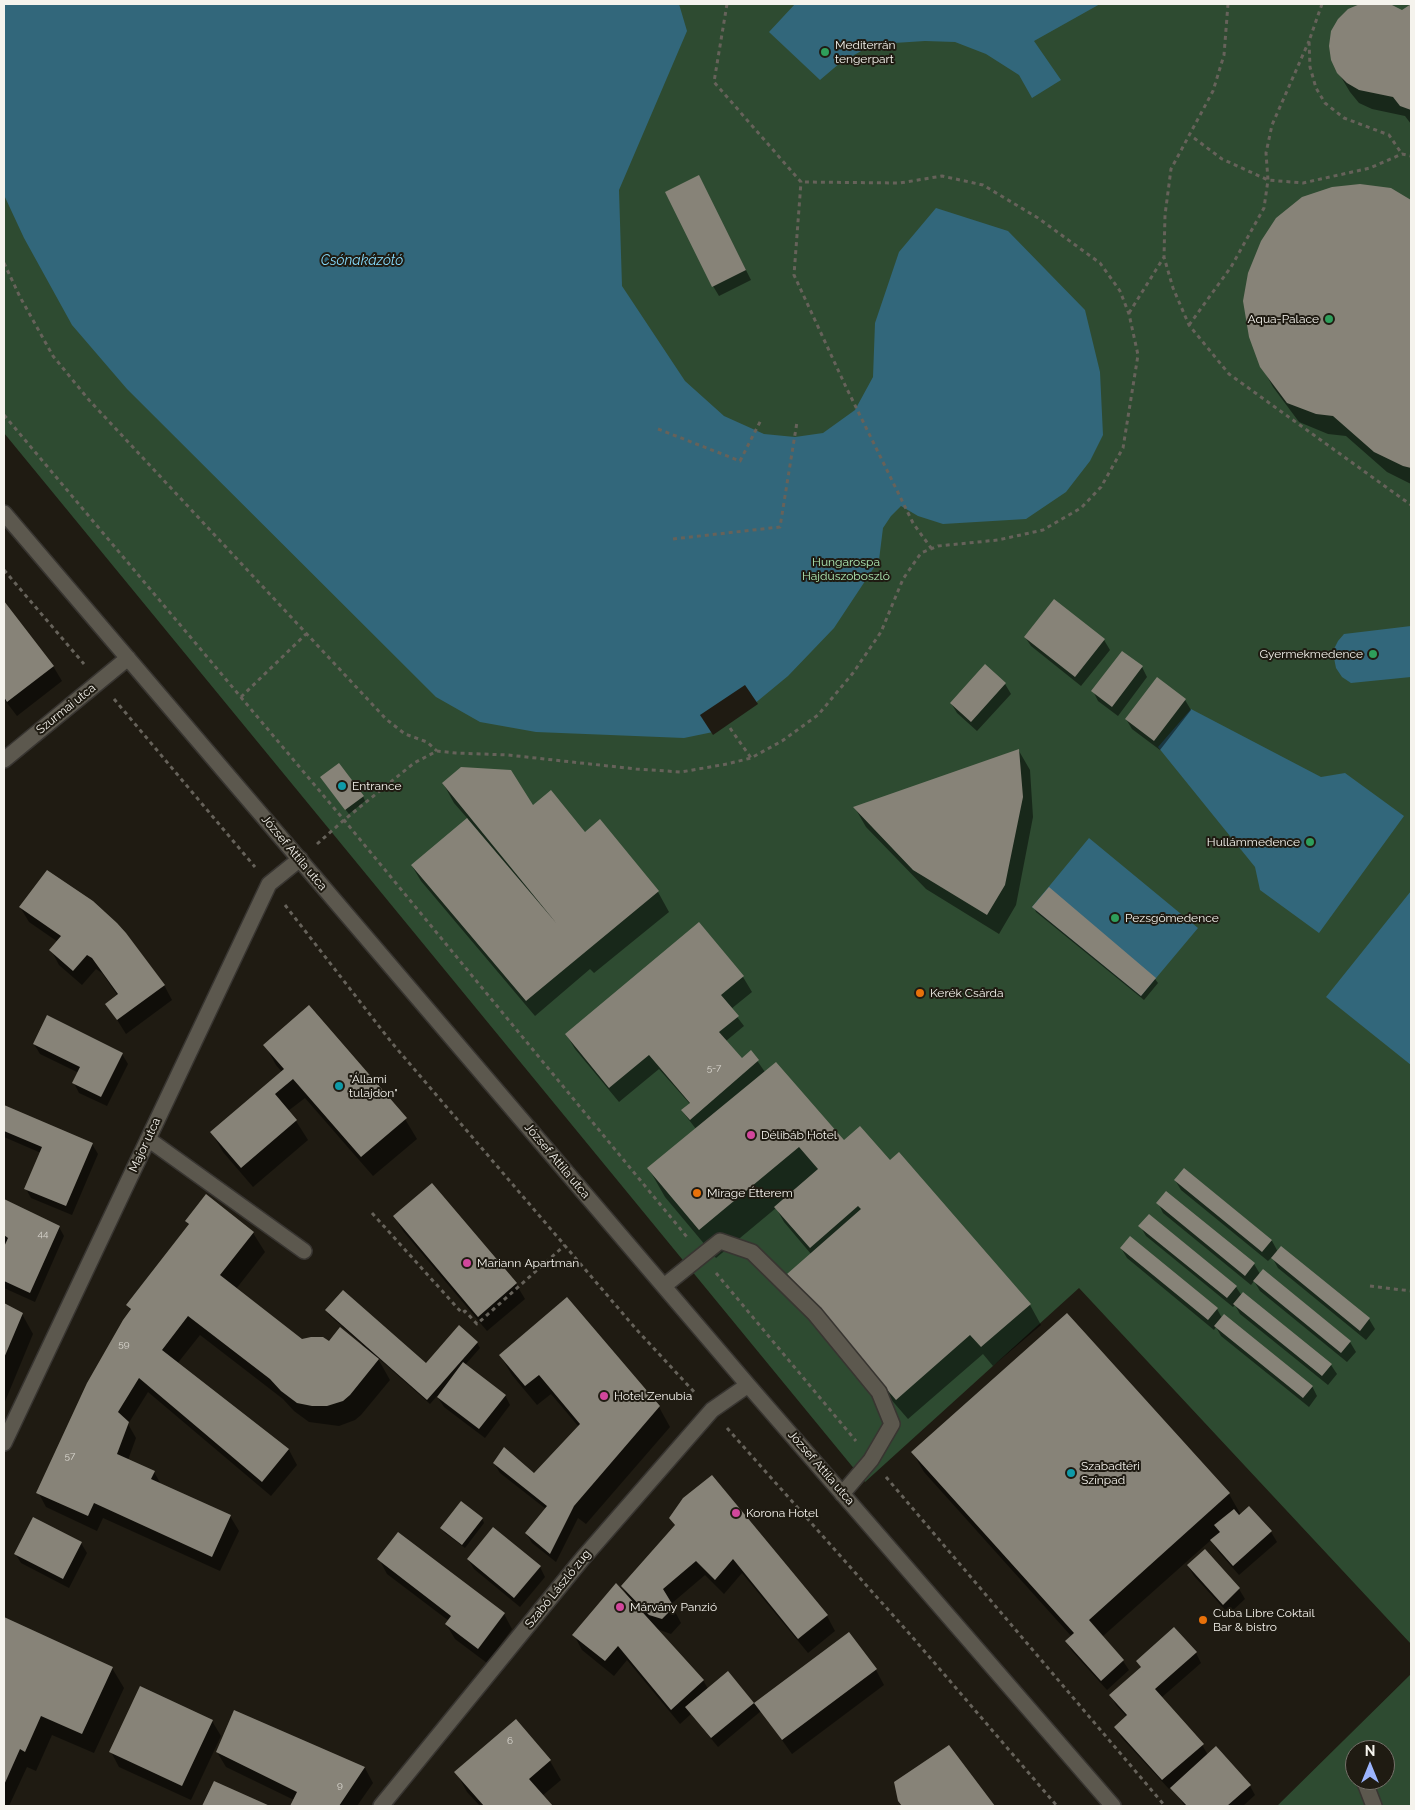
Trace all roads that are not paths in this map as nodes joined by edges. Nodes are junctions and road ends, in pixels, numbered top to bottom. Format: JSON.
{"nodes":[{"id":1,"x":4,"y":514,"type":"edge"},
{"id":2,"x":128,"y":658,"type":"junction"},
{"id":3,"x":4,"y":760,"type":"edge"},
{"id":4,"x":300,"y":859,"type":"junction"},
{"id":5,"x":148,"y":1138,"type":"junction"},
{"id":6,"x":304,"y":1251,"type":"dead end"},
{"id":7,"x":664,"y":1286,"type":"junction"},
{"id":8,"x":748,"y":1385,"type":"junction"},
{"id":9,"x":4,"y":1443,"type":"edge"},
{"id":10,"x":842,"y":1494,"type":"junction"},
{"id":11,"x":1368,"y":1790,"type":"edge"},
{"id":12,"x":382,"y":1806,"type":"edge"},
{"id":13,"x":1113,"y":1806,"type":"edge"},
{"id":14,"x":1374,"y":1806,"type":"edge"}],
"edges":[{"from":1,"to":2,"type":"street","name":"József Attila utca"},
{"from":2,"to":3,"type":"street","name":"Szurmai utca"},
{"from":2,"to":4,"type":"street","name":"József Attila utca"},
{"from":4,"to":5,"type":"street","name":"Major utca"},
{"from":4,"to":7,"type":"street","name":"József Attila utca"},
{"from":5,"to":6,"type":"street"},
{"from":5,"to":9,"type":"street","name":"Major utca"},
{"from":7,"to":8,"type":"street","name":"József Attila utca"},
{"from":7,"to":10,"type":"street"},
{"from":8,"to":10,"type":"street","name":"József Attila utca"},
{"from":8,"to":12,"type":"street","name":"Szabó László zug"},
{"from":10,"to":13,"type":"street","name":"József Attila utca"},
{"from":11,"to":14,"type":"street"}]}
